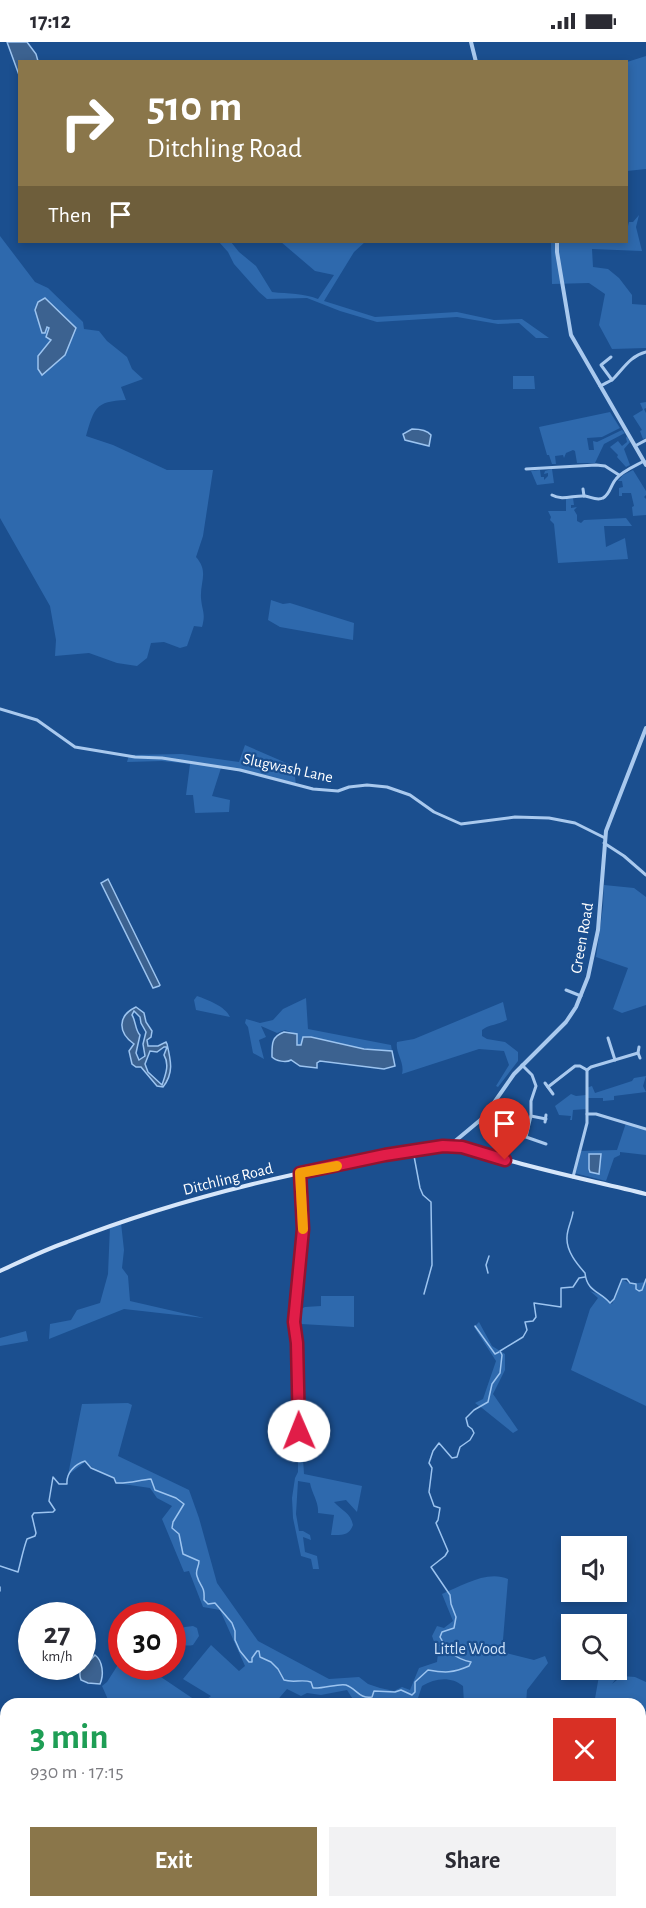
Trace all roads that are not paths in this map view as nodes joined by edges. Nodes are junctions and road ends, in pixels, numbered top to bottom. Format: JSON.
{"nodes":[{"id":1,"x":471,"y":42,"type":"edge"},
{"id":2,"x":476,"y":60,"type":"edge"},
{"id":3,"x":557,"y":243,"type":"edge"},
{"id":4,"x":646,"y":352,"type":"edge"},
{"id":5,"x":611,"y":357,"type":"dead end"},
{"id":6,"x":612,"y":380,"type":"junction"},
{"id":7,"x":600,"y":386,"type":"junction"},
{"id":8,"x":646,"y":440,"type":"edge"},
{"id":9,"x":635,"y":447,"type":"junction"},
{"id":10,"x":645,"y":463,"type":"edge"},
{"id":11,"x":526,"y":469,"type":"dead end"},
{"id":12,"x":619,"y":475,"type":"junction"},
{"id":13,"x":583,"y":489,"type":"dead end"},
{"id":14,"x":607,"y":495,"type":"junction"},
{"id":15,"x":584,"y":496,"type":"junction"},
{"id":16,"x":610,"y":499,"type":"dead end"},
{"id":17,"x":554,"y":502,"type":"dead end"},
{"id":18,"x":0,"y":709,"type":"edge"},
{"id":19,"x":646,"y":728,"type":"edge"},
{"id":20,"x":604,"y":840,"type":"junction"},
{"id":21,"x":646,"y":875,"type":"edge"},
{"id":22,"x":566,"y":990,"type":"dead end"},
{"id":23,"x":581,"y":996,"type":"junction"},
{"id":24,"x":608,"y":1038,"type":"dead end"},
{"id":25,"x":639,"y":1047,"type":"dead end"},
{"id":26,"x":638,"y":1053,"type":"junction"},
{"id":27,"x":640,"y":1058,"type":"dead end"},
{"id":28,"x":615,"y":1060,"type":"junction"},
{"id":29,"x":522,"y":1065,"type":"junction"},
{"id":30,"x":587,"y":1070,"type":"junction"},
{"id":31,"x":545,"y":1083,"type":"dead end"},
{"id":32,"x":548,"y":1087,"type":"junction"},
{"id":33,"x":553,"y":1094,"type":"dead end"},
{"id":34,"x":587,"y":1114,"type":"junction"},
{"id":35,"x":531,"y":1116,"type":"junction"},
{"id":36,"x":546,"y":1118,"type":"dead end"},
{"id":37,"x":642,"y":1123,"type":"dead end"},
{"id":38,"x":643,"y":1129,"type":"edge"},
{"id":39,"x":546,"y":1144,"type":"dead end"},
{"id":40,"x":452,"y":1146,"type":"junction"},
{"id":41,"x":300,"y":1173,"type":"junction"},
{"id":42,"x":573,"y":1177,"type":"junction"},
{"id":43,"x":646,"y":1194,"type":"edge"},
{"id":44,"x":0,"y":1271,"type":"edge"},
{"id":45,"x":299,"y":1431,"type":"dead end"}],
"edges":[{"from":1,"to":2,"type":"street"},
{"from":3,"to":7,"type":"street"},
{"from":4,"to":6,"type":"street"},
{"from":5,"to":6,"type":"street"},
{"from":6,"to":7,"type":"street"},
{"from":7,"to":9,"type":"street"},
{"from":8,"to":9,"type":"street"},
{"from":9,"to":10,"type":"street"},
{"from":10,"to":12,"type":"street"},
{"from":11,"to":12,"type":"street"},
{"from":12,"to":14,"type":"street"},
{"from":13,"to":15,"type":"street"},
{"from":14,"to":15,"type":"street"},
{"from":14,"to":16,"type":"street"},
{"from":15,"to":17,"type":"street"},
{"from":18,"to":20,"type":"street","name":"Slugwash Lane"},
{"from":19,"to":20,"type":"street","name":"Green Road"},
{"from":20,"to":21,"type":"street","name":"Slugwash Lane"},
{"from":20,"to":23,"type":"street","name":"Green Road"},
{"from":22,"to":23,"type":"street"},
{"from":23,"to":29,"type":"street","name":"Green Road"},
{"from":24,"to":28,"type":"street"},
{"from":25,"to":26,"type":"street"},
{"from":26,"to":27,"type":"street"},
{"from":26,"to":28,"type":"street"},
{"from":28,"to":30,"type":"street"},
{"from":29,"to":35,"type":"street"},
{"from":29,"to":40,"type":"street","name":"Green Road"},
{"from":30,"to":32,"type":"street"},
{"from":30,"to":34,"type":"street"},
{"from":31,"to":32,"type":"street"},
{"from":32,"to":33,"type":"street"},
{"from":34,"to":38,"type":"street"},
{"from":34,"to":42,"type":"street"},
{"from":35,"to":36,"type":"street"},
{"from":35,"to":39,"type":"street"},
{"from":37,"to":38,"type":"street"},
{"from":40,"to":41,"type":"main road","name":"Ditchling Road"},
{"from":40,"to":42,"type":"main road","name":"Ditchling Road"},
{"from":41,"to":44,"type":"main road","name":"Ditchling Road"},
{"from":41,"to":45,"type":"street"},
{"from":42,"to":43,"type":"main road","name":"Ditchling Road"}]}
